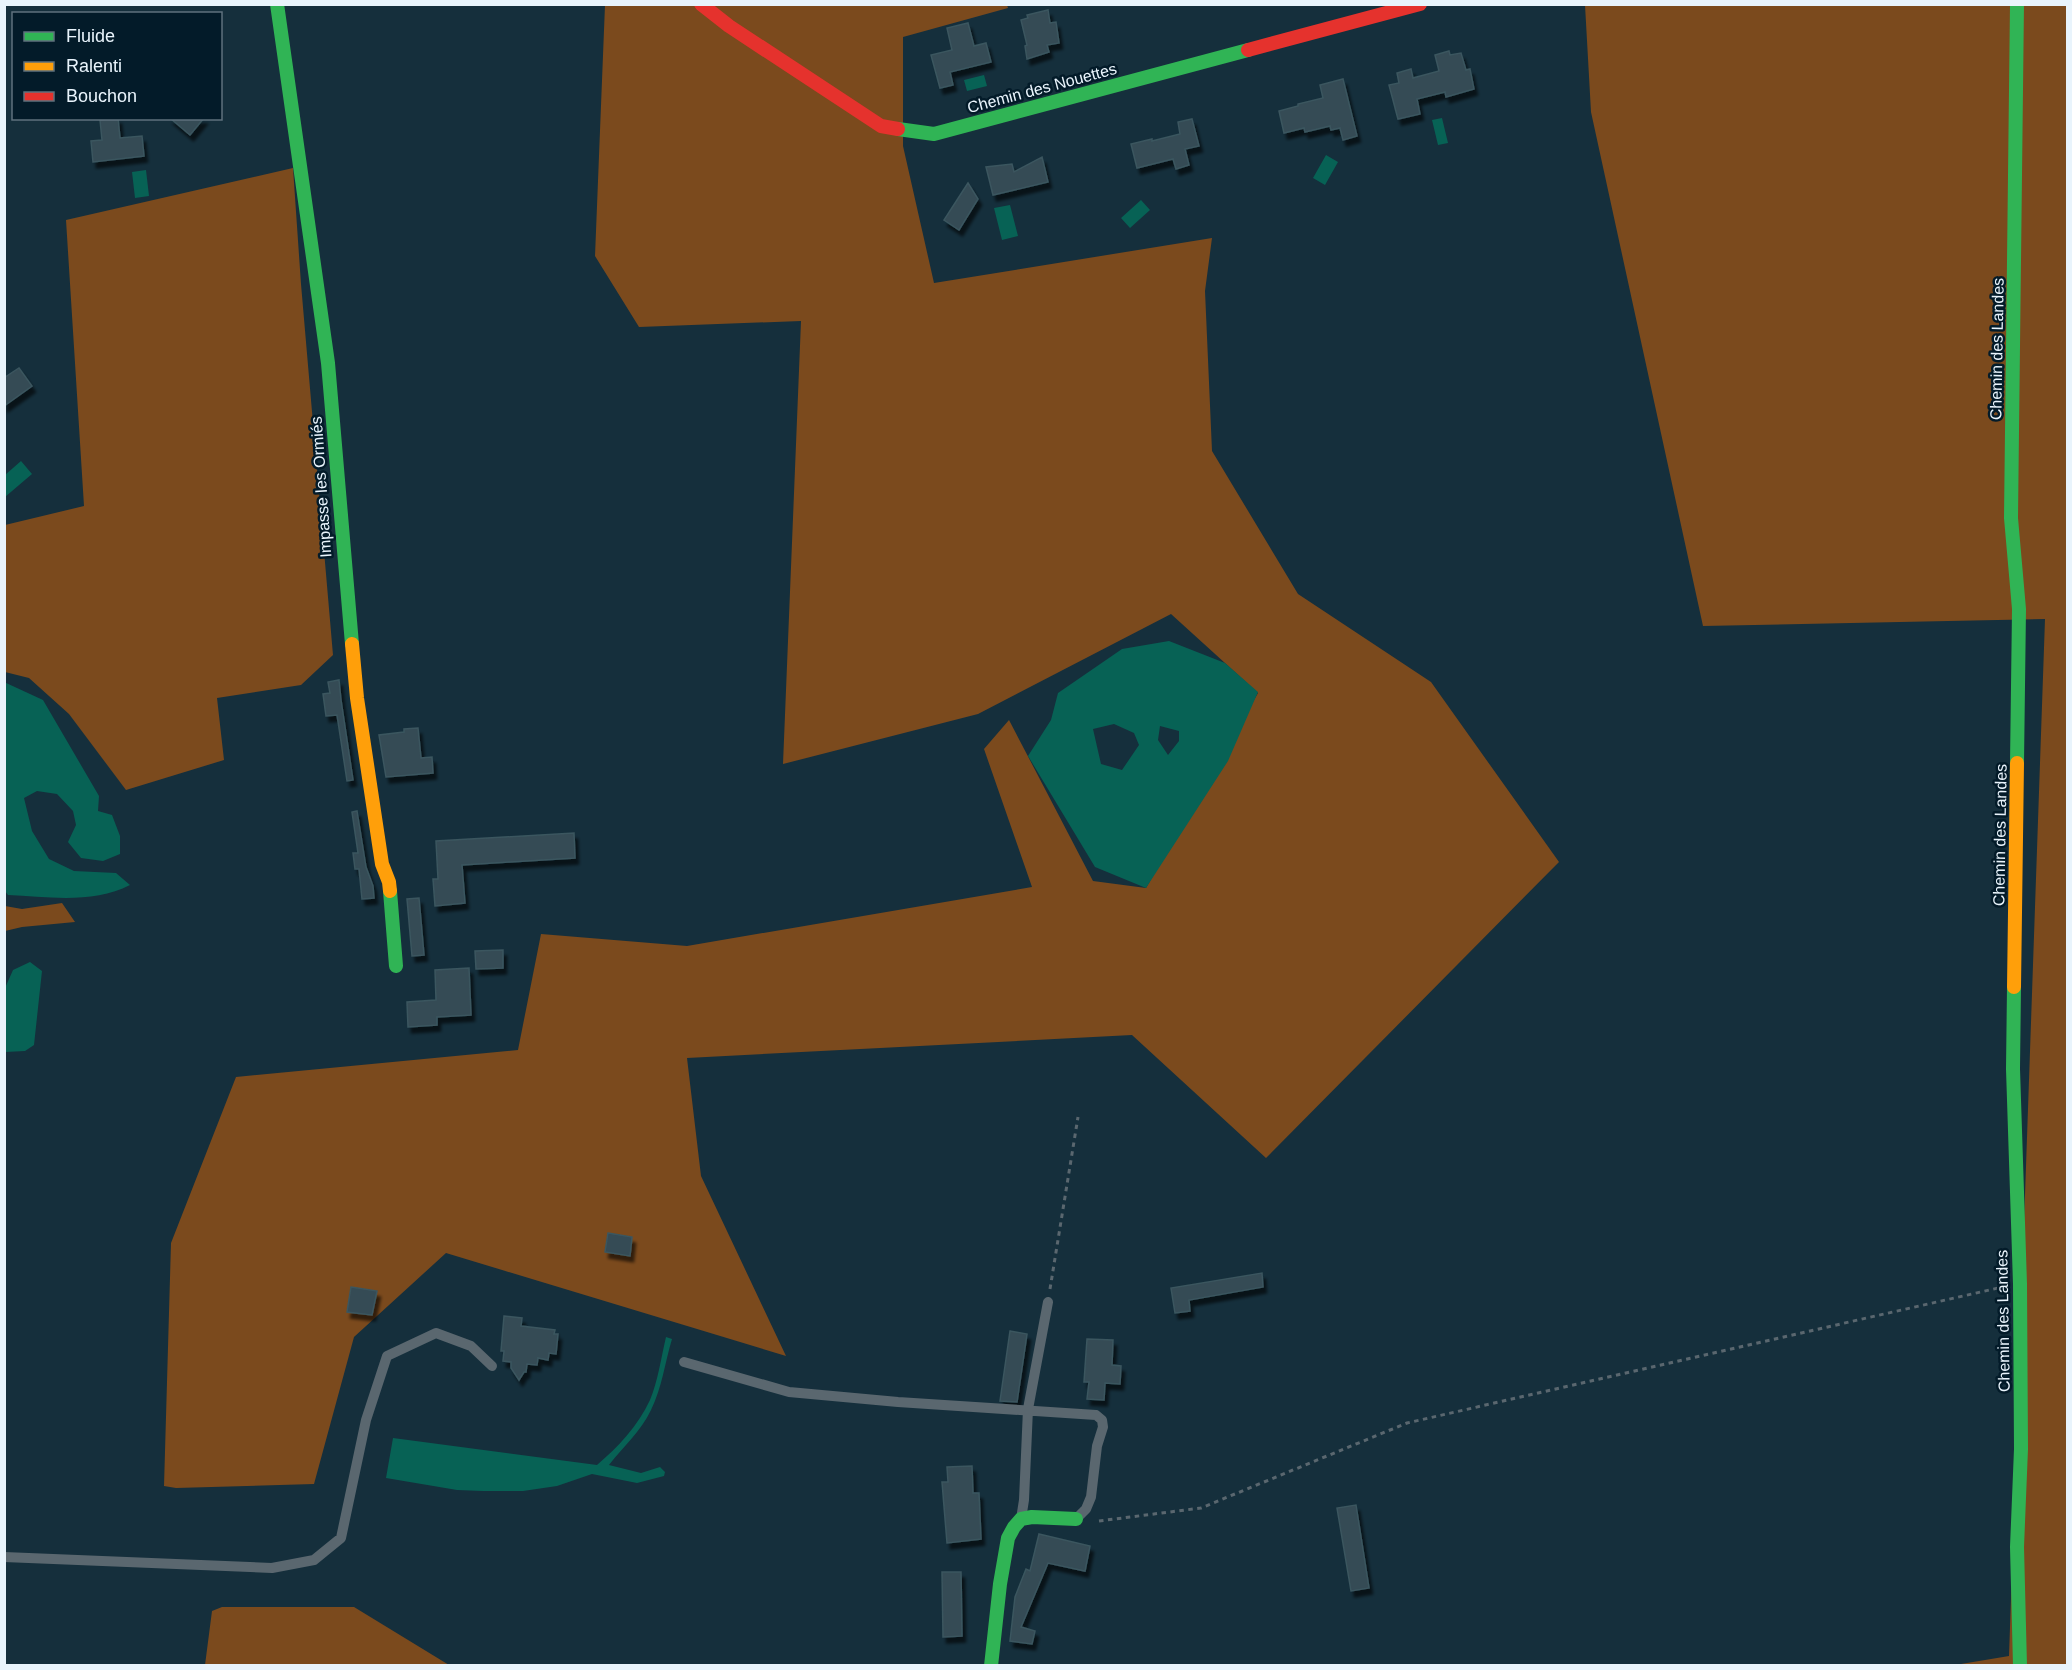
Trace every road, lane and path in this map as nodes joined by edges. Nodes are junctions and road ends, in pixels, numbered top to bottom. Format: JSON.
{"nodes":[{"id":1,"x":277,"y":4,"type":"edge"},
{"id":2,"x":701,"y":4,"type":"edge"},
{"id":3,"x":1420,"y":4,"type":"edge"},
{"id":4,"x":2017,"y":4,"type":"edge"},
{"id":5,"x":396,"y":966,"type":"dead end"},
{"id":6,"x":1078,"y":1117,"type":"dead end"},
{"id":7,"x":2020,"y":1284,"type":"junction"},
{"id":8,"x":1048,"y":1302,"type":"joint"},
{"id":9,"x":684,"y":1362,"type":"dead end"},
{"id":10,"x":492,"y":1366,"type":"dead end"},
{"id":11,"x":1028,"y":1409,"type":"junction"},
{"id":12,"x":1021,"y":1519,"type":"junction"},
{"id":13,"x":1076,"y":1519,"type":"junction"},
{"id":14,"x":4,"y":1557,"type":"edge"},
{"id":15,"x":991,"y":1665,"type":"edge"},
{"id":16,"x":2020,"y":1665,"type":"edge"}],
"edges":[{"from":1,"to":5,"type":"street","name":"Impasse les Ormiés"},
{"from":2,"to":3,"type":"street","name":"Chemin des Nouettes"},
{"from":4,"to":7,"type":"street","name":"Chemin des Landes"},
{"from":6,"to":8,"type":"path"},
{"from":7,"to":13,"type":"path"},
{"from":7,"to":16,"type":"street","name":"Chemin des Landes"},
{"from":8,"to":11,"type":"lane"},
{"from":9,"to":11,"type":"lane"},
{"from":10,"to":14,"type":"lane"},
{"from":11,"to":12,"type":"lane"},
{"from":11,"to":13,"type":"lane"},
{"from":12,"to":13,"type":"street"},
{"from":12,"to":15,"type":"street"}]}
